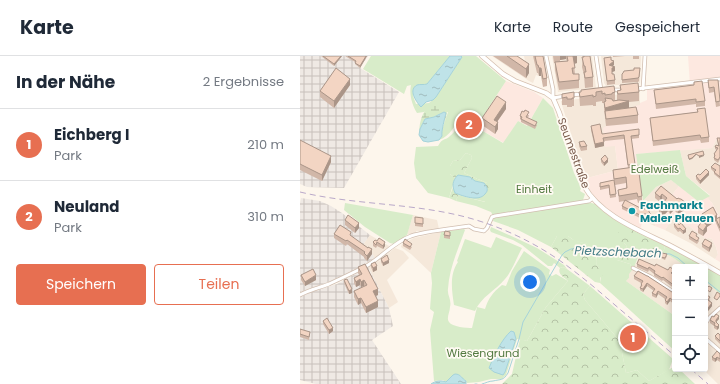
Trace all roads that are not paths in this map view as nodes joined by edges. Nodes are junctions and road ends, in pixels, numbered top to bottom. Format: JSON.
{"nodes":[{"id":1,"x":482,"y":56,"type":"edge"},
{"id":2,"x":546,"y":56,"type":"edge"},
{"id":3,"x":596,"y":56,"type":"edge"},
{"id":4,"x":645,"y":56,"type":"edge"},
{"id":5,"x":720,"y":80,"type":"edge"},
{"id":6,"x":643,"y":89,"type":"junction"},
{"id":7,"x":601,"y":91,"type":"junction"},
{"id":8,"x":594,"y":92,"type":"edge"},
{"id":9,"x":587,"y":93,"type":"edge"},
{"id":10,"x":553,"y":98,"type":"junction"},
{"id":11,"x":593,"y":198,"type":"junction"},
{"id":12,"x":633,"y":268,"type":"dead end"},
{"id":13,"x":720,"y":273,"type":"edge"},
{"id":14,"x":672,"y":291,"type":"edge"},
{"id":15,"x":300,"y":295,"type":"edge"},
{"id":16,"x":720,"y":308,"type":"edge"},
{"id":17,"x":710,"y":316,"type":"joint"},
{"id":18,"x":708,"y":319,"type":"edge"},
{"id":19,"x":708,"y":341,"type":"edge"},
{"id":20,"x":720,"y":351,"type":"edge"}],
"edges":[{"from":1,"to":10,"type":"street"},
{"from":2,"to":10,"type":"street","name":"Seumestraße"},
{"from":3,"to":7,"type":"street"},
{"from":4,"to":6,"type":"street"},
{"from":5,"to":6,"type":"street"},
{"from":6,"to":7,"type":"street"},
{"from":7,"to":8,"type":"street"},
{"from":9,"to":10,"type":"street"},
{"from":10,"to":11,"type":"street","name":"Seumestraße"},
{"from":11,"to":13,"type":"street","name":"Seumestraße"},
{"from":11,"to":15,"type":"street"},
{"from":12,"to":14,"type":"street"},
{"from":16,"to":17,"type":"street"},
{"from":17,"to":18,"type":"street"},
{"from":19,"to":20,"type":"street"}]}
